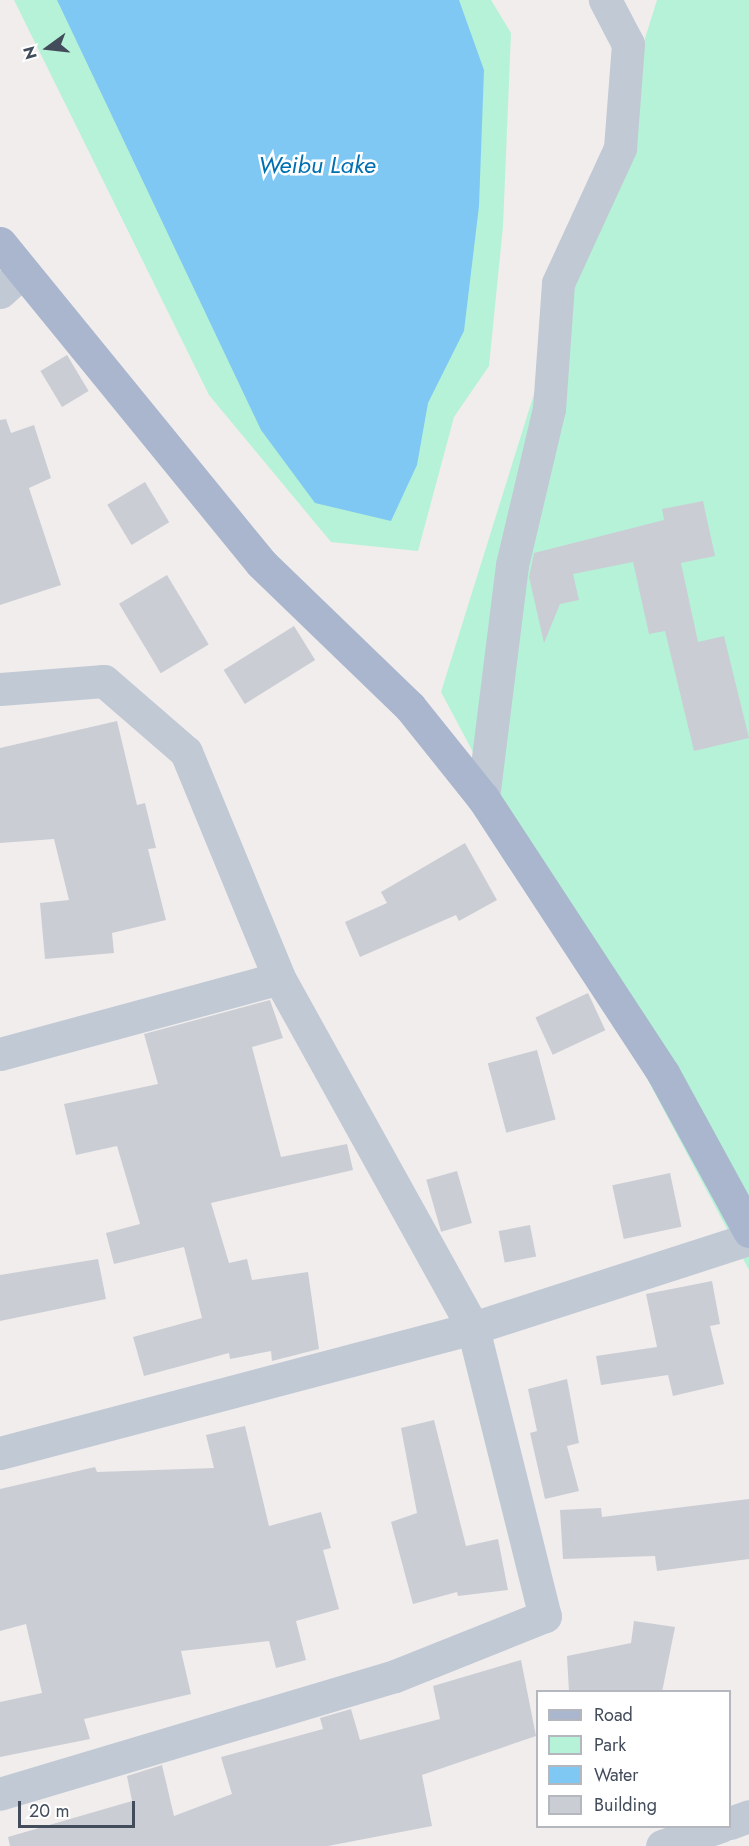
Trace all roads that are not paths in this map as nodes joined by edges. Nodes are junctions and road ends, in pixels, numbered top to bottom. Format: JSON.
{"nodes":[{"id":1,"x":605,"y":0,"type":"edge"},
{"id":2,"x":0,"y":243,"type":"edge"},
{"id":3,"x":11,"y":282,"type":"edge"},
{"id":4,"x":0,"y":689,"type":"edge"},
{"id":5,"x":483,"y":798,"type":"junction"},
{"id":6,"x":279,"y":978,"type":"junction"},
{"id":7,"x":0,"y":1054,"type":"edge"},
{"id":8,"x":749,"y":1231,"type":"edge"},
{"id":9,"x":749,"y":1239,"type":"edge"},
{"id":10,"x":473,"y":1328,"type":"junction"},
{"id":11,"x":0,"y":1453,"type":"edge"},
{"id":12,"x":0,"y":1794,"type":"edge"},
{"id":13,"x":749,"y":1816,"type":"edge"},
{"id":14,"x":731,"y":1823,"type":"edge"},
{"id":15,"x":717,"y":1828,"type":"edge"},
{"id":16,"x":662,"y":1846,"type":"edge"}],
"edges":[{"from":1,"to":5,"type":"street"},
{"from":2,"to":3,"type":"main road"},
{"from":3,"to":5,"type":"main road"},
{"from":4,"to":6,"type":"street"},
{"from":5,"to":8,"type":"main road"},
{"from":6,"to":7,"type":"street"},
{"from":6,"to":10,"type":"street"},
{"from":9,"to":10,"type":"street"},
{"from":10,"to":11,"type":"street"},
{"from":10,"to":12,"type":"street"},
{"from":13,"to":14,"type":"street"},
{"from":15,"to":16,"type":"street"}]}
